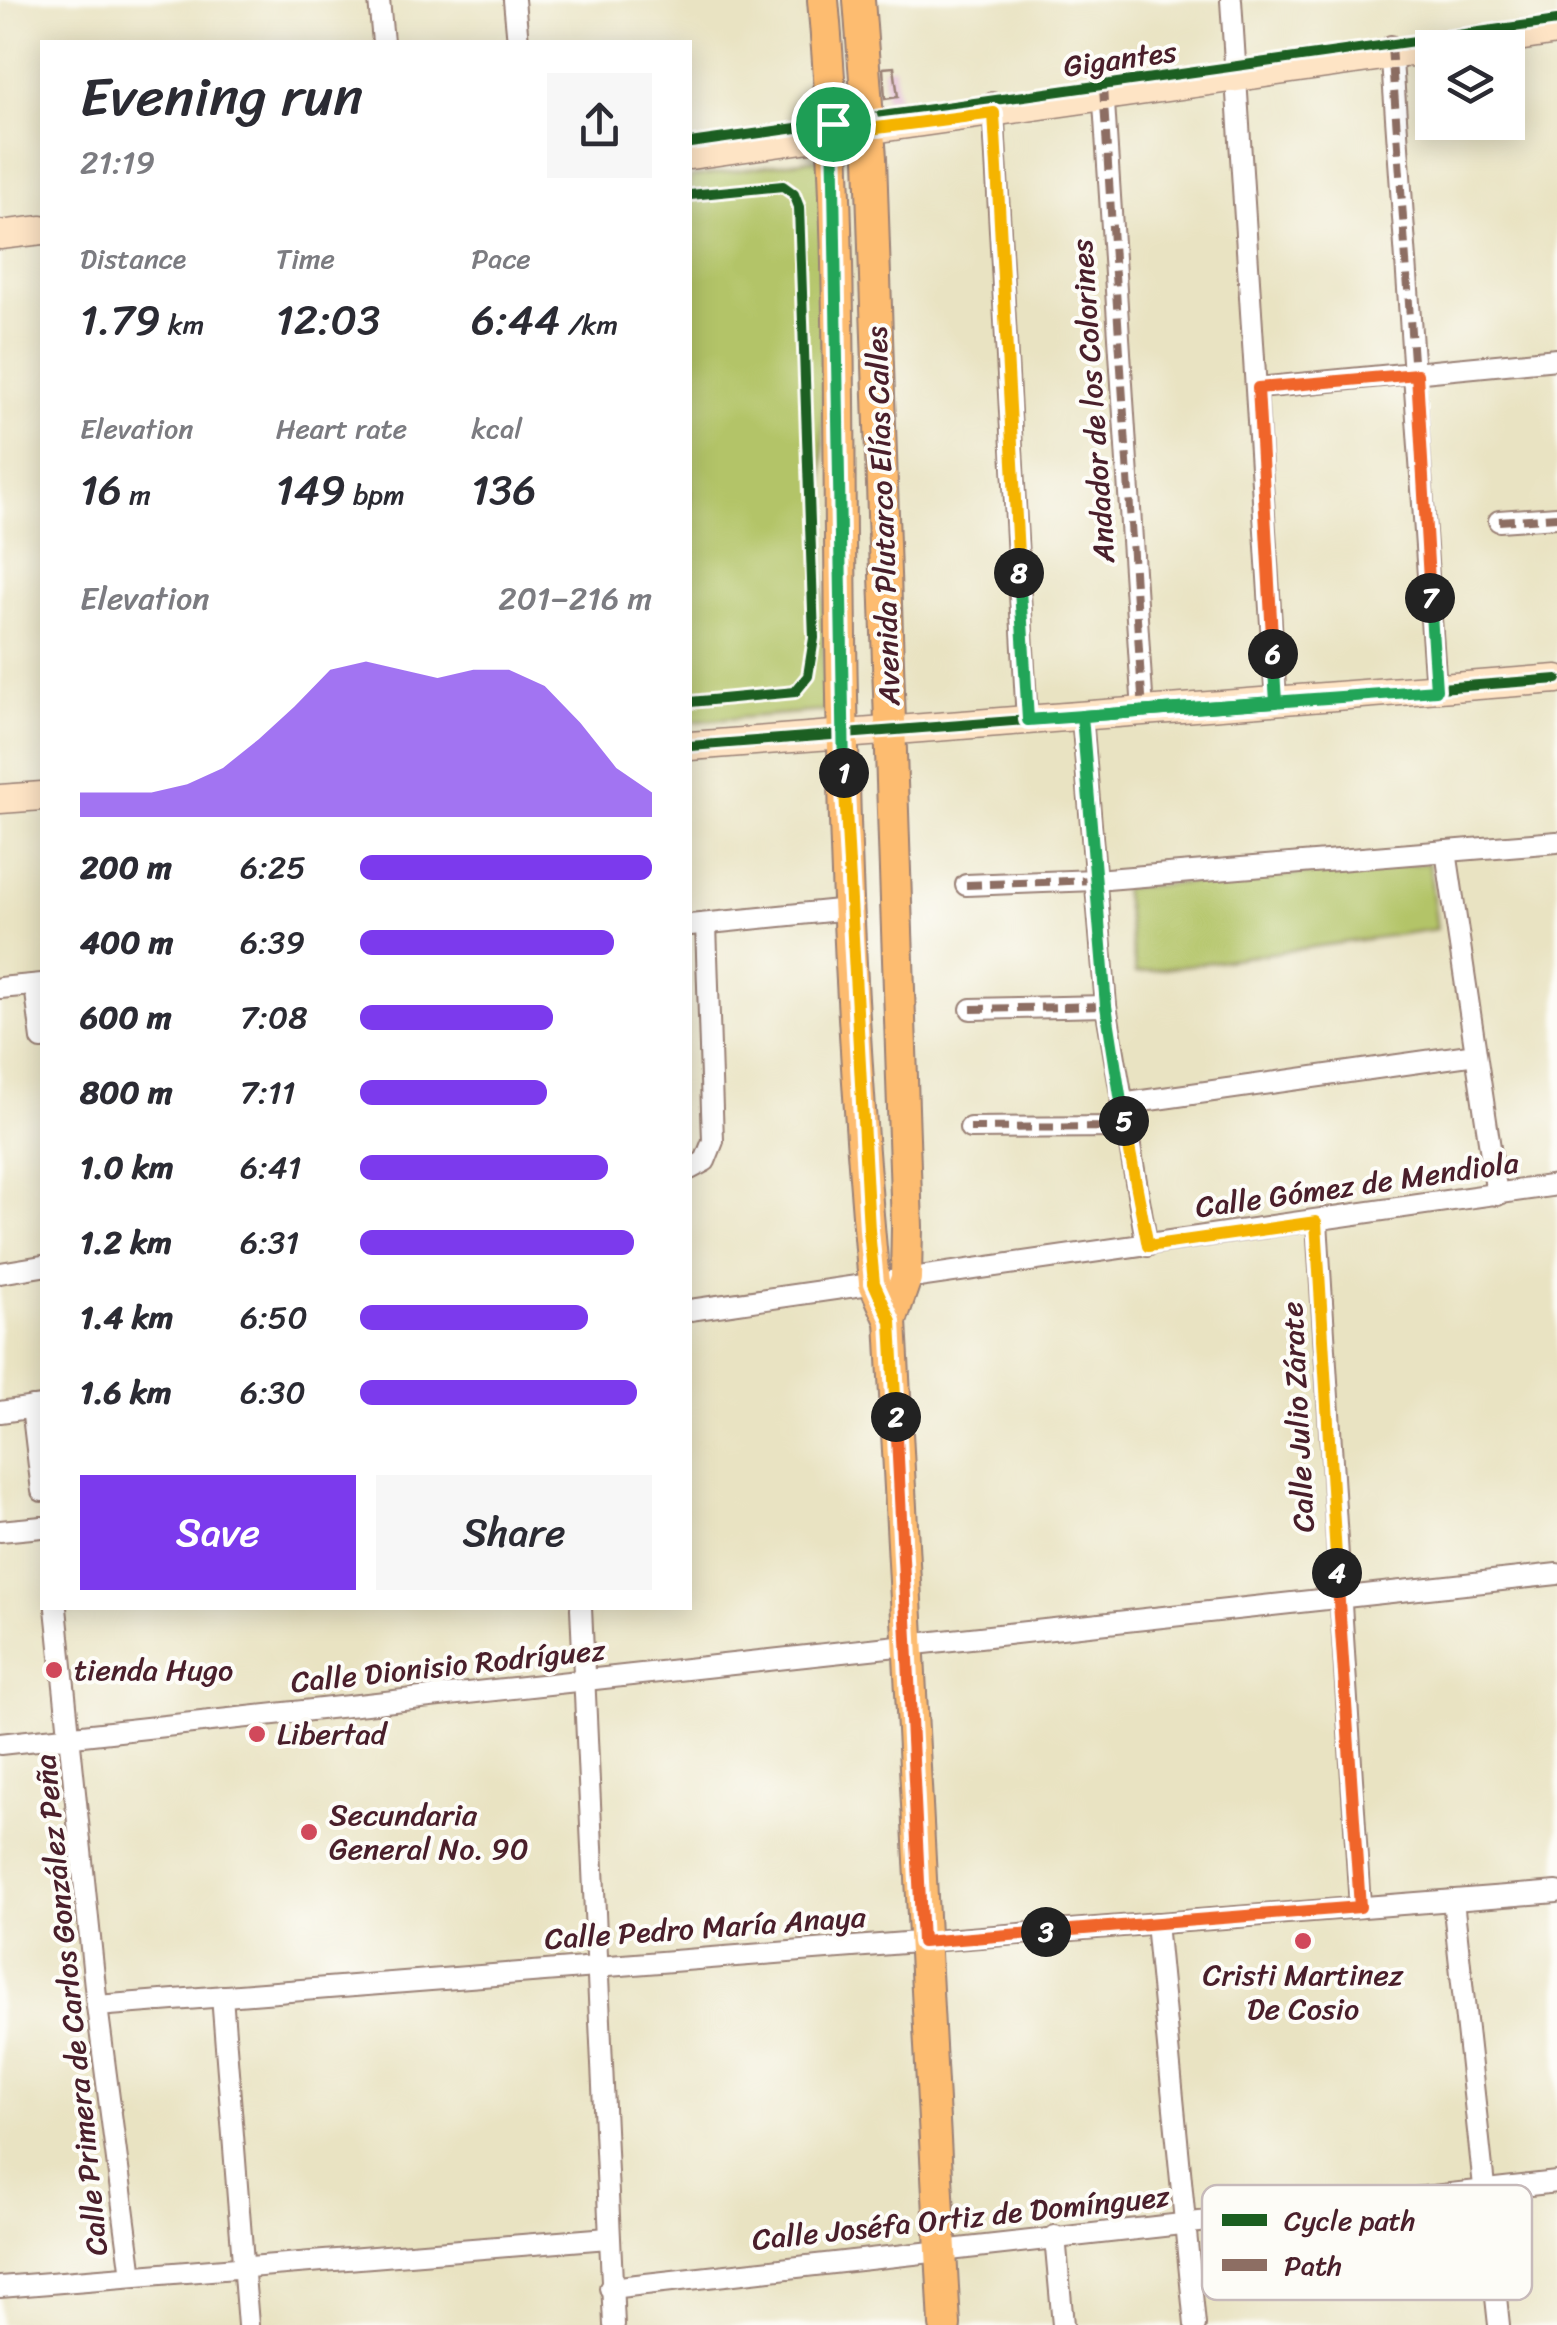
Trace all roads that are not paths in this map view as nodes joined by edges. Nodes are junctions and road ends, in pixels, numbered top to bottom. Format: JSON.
{"nodes":[{"id":1,"x":380,"y":0,"type":"edge"},
{"id":2,"x":514,"y":0,"type":"edge"},
{"id":3,"x":823,"y":0,"type":"edge"},
{"id":4,"x":859,"y":0,"type":"edge"},
{"id":5,"x":1232,"y":0,"type":"edge"},
{"id":6,"x":1557,"y":31,"type":"edge"},
{"id":7,"x":1525,"y":36,"type":"edge"},
{"id":8,"x":383,"y":40,"type":"edge"},
{"id":9,"x":518,"y":40,"type":"edge"},
{"id":10,"x":1415,"y":50,"type":"edge"},
{"id":11,"x":1391,"y":51,"type":"junction"},
{"id":12,"x":1237,"y":78,"type":"junction"},
{"id":13,"x":1104,"y":92,"type":"junction"},
{"id":14,"x":994,"y":108,"type":"junction"},
{"id":15,"x":869,"y":129,"type":"junction"},
{"id":16,"x":834,"y":134,"type":"junction"},
{"id":17,"x":692,"y":155,"type":"edge"},
{"id":18,"x":40,"y":230,"type":"edge"},
{"id":19,"x":0,"y":235,"type":"edge"},
{"id":20,"x":1557,"y":359,"type":"edge"},
{"id":21,"x":1417,"y":374,"type":"junction"},
{"id":22,"x":1258,"y":388,"type":"junction"},
{"id":23,"x":1557,"y":517,"type":"edge"},
{"id":24,"x":1499,"y":521,"type":"dead end"},
{"id":25,"x":1557,"y":680,"type":"edge"},
{"id":26,"x":1436,"y":690,"type":"junction"},
{"id":27,"x":1276,"y":702,"type":"junction"},
{"id":28,"x":1143,"y":712,"type":"junction"},
{"id":29,"x":1082,"y":716,"type":"junction"},
{"id":30,"x":1028,"y":720,"type":"junction"},
{"id":31,"x":890,"y":731,"type":"junction"},
{"id":32,"x":843,"y":735,"type":"junction"},
{"id":33,"x":692,"y":746,"type":"edge"},
{"id":34,"x":40,"y":796,"type":"edge"},
{"id":35,"x":0,"y":799,"type":"edge"},
{"id":36,"x":1557,"y":842,"type":"edge"},
{"id":37,"x":1446,"y":851,"type":"junction"},
{"id":38,"x":1096,"y":880,"type":"junction"},
{"id":39,"x":966,"y":885,"type":"dead end"},
{"id":40,"x":850,"y":909,"type":"junction"},
{"id":41,"x":698,"y":925,"type":"edge"},
{"id":42,"x":39,"y":985,"type":"edge"},
{"id":43,"x":0,"y":988,"type":"edge"},
{"id":44,"x":1106,"y":1006,"type":"junction"},
{"id":45,"x":971,"y":1009,"type":"dead end"},
{"id":46,"x":1476,"y":1054,"type":"junction"},
{"id":47,"x":1122,"y":1104,"type":"junction"},
{"id":48,"x":1125,"y":1127,"type":"junction"},
{"id":49,"x":970,"y":1128,"type":"dead end"},
{"id":50,"x":698,"y":1165,"type":"edge"},
{"id":51,"x":1557,"y":1186,"type":"edge"},
{"id":52,"x":1497,"y":1195,"type":"junction"},
{"id":53,"x":1316,"y":1222,"type":"junction"},
{"id":54,"x":1148,"y":1246,"type":"junction"},
{"id":55,"x":40,"y":1266,"type":"edge"},
{"id":56,"x":0,"y":1273,"type":"edge"},
{"id":57,"x":906,"y":1278,"type":"junction"},
{"id":58,"x":874,"y":1283,"type":"junction"},
{"id":59,"x":692,"y":1310,"type":"edge"},
{"id":60,"x":891,"y":1321,"type":"junction"},
{"id":61,"x":37,"y":1406,"type":"edge"},
{"id":62,"x":0,"y":1412,"type":"edge"},
{"id":63,"x":40,"y":1457,"type":"edge"},
{"id":64,"x":40,"y":1527,"type":"edge"},
{"id":65,"x":0,"y":1532,"type":"edge"},
{"id":66,"x":1557,"y":1574,"type":"edge"},
{"id":67,"x":1338,"y":1598,"type":"junction"},
{"id":68,"x":56,"y":1610,"type":"edge"},
{"id":69,"x":582,"y":1610,"type":"edge"},
{"id":70,"x":907,"y":1644,"type":"junction"},
{"id":71,"x":582,"y":1683,"type":"junction"},
{"id":72,"x":70,"y":1735,"type":"junction"},
{"id":73,"x":0,"y":1744,"type":"edge"},
{"id":74,"x":1557,"y":1892,"type":"edge"},
{"id":75,"x":1454,"y":1900,"type":"junction"},
{"id":76,"x":1360,"y":1907,"type":"junction"},
{"id":77,"x":1156,"y":1923,"type":"junction"},
{"id":78,"x":922,"y":1942,"type":"junction"},
{"id":79,"x":597,"y":1967,"type":"junction"},
{"id":80,"x":222,"y":1996,"type":"junction"},
{"id":81,"x":97,"y":2006,"type":"junction"},
{"id":82,"x":1557,"y":2182,"type":"edge"},
{"id":83,"x":1485,"y":2185,"type":"edge"},
{"id":84,"x":1530,"y":2185,"type":"edge"},
{"id":85,"x":1202,"y":2222,"type":"edge"},
{"id":86,"x":1185,"y":2224,"type":"junction"},
{"id":87,"x":1055,"y":2236,"type":"junction"},
{"id":88,"x":608,"y":2238,"type":"junction"},
{"id":89,"x":940,"y":2250,"type":"junction"},
{"id":90,"x":243,"y":2267,"type":"junction"},
{"id":91,"x":132,"y":2276,"type":"junction"},
{"id":92,"x":0,"y":2287,"type":"edge"},
{"id":93,"x":610,"y":2288,"type":"junction"},
{"id":94,"x":1497,"y":2300,"type":"edge"},
{"id":95,"x":248,"y":2325,"type":"edge"},
{"id":96,"x":614,"y":2325,"type":"edge"},
{"id":97,"x":945,"y":2325,"type":"edge"},
{"id":98,"x":1063,"y":2325,"type":"edge"},
{"id":99,"x":1195,"y":2325,"type":"edge"},
{"id":100,"x":1499,"y":2325,"type":"edge"}],
"edges":[{"from":1,"to":8,"type":"street"},
{"from":2,"to":9,"type":"street"},
{"from":3,"to":16,"type":"main road","name":"Avenida Plutarco Elías Calles"},
{"from":4,"to":15,"type":"main road","name":"Avenida Plutarco Elías Calles"},
{"from":5,"to":12,"type":"street"},
{"from":6,"to":7,"type":"main road"},
{"from":10,"to":11,"type":"main road"},
{"from":11,"to":12,"type":"main road"},
{"from":11,"to":21,"type":"street"},
{"from":12,"to":13,"type":"main road"},
{"from":12,"to":22,"type":"street"},
{"from":13,"to":14,"type":"main road"},
{"from":13,"to":28,"type":"street","name":"Andador de los Colorines"},
{"from":14,"to":15,"type":"main road"},
{"from":14,"to":30,"type":"street"},
{"from":15,"to":16,"type":"main road"},
{"from":15,"to":31,"type":"main road","name":"Avenida Plutarco Elías Calles"},
{"from":16,"to":17,"type":"main road"},
{"from":16,"to":32,"type":"main road","name":"Avenida Plutarco Elías Calles"},
{"from":18,"to":19,"type":"main road"},
{"from":20,"to":21,"type":"street"},
{"from":21,"to":22,"type":"street"},
{"from":21,"to":26,"type":"street"},
{"from":22,"to":27,"type":"street"},
{"from":23,"to":24,"type":"street"},
{"from":25,"to":26,"type":"main road"},
{"from":26,"to":27,"type":"main road"},
{"from":27,"to":28,"type":"main road"},
{"from":28,"to":29,"type":"main road"},
{"from":29,"to":30,"type":"main road"},
{"from":29,"to":38,"type":"street"},
{"from":30,"to":31,"type":"main road"},
{"from":31,"to":32,"type":"main road"},
{"from":31,"to":57,"type":"main road","name":"Avenida Plutarco Elías Calles"},
{"from":32,"to":33,"type":"main road"},
{"from":32,"to":40,"type":"main road","name":"Avenida Plutarco Elías Calles"},
{"from":34,"to":35,"type":"main road"},
{"from":36,"to":37,"type":"street"},
{"from":37,"to":38,"type":"street"},
{"from":37,"to":46,"type":"street"},
{"from":38,"to":39,"type":"street"},
{"from":38,"to":44,"type":"street"},
{"from":40,"to":41,"type":"street"},
{"from":40,"to":58,"type":"main road","name":"Avenida Plutarco Elías Calles"},
{"from":41,"to":50,"type":"street"},
{"from":42,"to":43,"type":"street"},
{"from":44,"to":45,"type":"street"},
{"from":44,"to":47,"type":"street"},
{"from":46,"to":47,"type":"street"},
{"from":46,"to":52,"type":"street"},
{"from":47,"to":48,"type":"street"},
{"from":48,"to":49,"type":"street"},
{"from":48,"to":54,"type":"street"},
{"from":51,"to":52,"type":"street","name":"Calle Gómez de Mendiola"},
{"from":52,"to":53,"type":"street","name":"Calle Gómez de Mendiola"},
{"from":53,"to":54,"type":"street","name":"Calle Gómez de Mendiola"},
{"from":53,"to":67,"type":"street","name":"Calle Julio Zárate"},
{"from":54,"to":57,"type":"street","name":"Calle Gómez de Mendiola"},
{"from":55,"to":56,"type":"street"},
{"from":57,"to":58,"type":"street","name":"Calle Gómez de Mendiola"},
{"from":57,"to":60,"type":"main road","name":"Avenida Plutarco Elías Calles"},
{"from":58,"to":59,"type":"street","name":"Calle Gómez de Mendiola"},
{"from":58,"to":60,"type":"main road","name":"Avenida Plutarco Elías Calles"},
{"from":60,"to":70,"type":"main road","name":"Avenida Plutarco Elías Calles"},
{"from":61,"to":62,"type":"street"},
{"from":61,"to":63,"type":"street"},
{"from":64,"to":65,"type":"street"},
{"from":66,"to":67,"type":"street","name":"Calle Dionisio Rodríguez"},
{"from":67,"to":70,"type":"street","name":"Calle Dionisio Rodríguez"},
{"from":67,"to":76,"type":"street","name":"Calle Julio Zárate"},
{"from":68,"to":72,"type":"street","name":"Calle Primera de Carlos González Peña"},
{"from":69,"to":71,"type":"street"},
{"from":70,"to":71,"type":"street","name":"Calle Dionisio Rodríguez"},
{"from":70,"to":78,"type":"main road","name":"Avenida Plutarco Elías Calles"},
{"from":71,"to":72,"type":"street","name":"Calle Dionisio Rodríguez"},
{"from":71,"to":79,"type":"street"},
{"from":72,"to":73,"type":"street","name":"Calle Dionisio Rodríguez"},
{"from":72,"to":81,"type":"street","name":"Calle Primera de Carlos González Peña"},
{"from":74,"to":75,"type":"street","name":"Calle Pedro María Anaya"},
{"from":75,"to":76,"type":"street","name":"Calle Pedro María Anaya"},
{"from":75,"to":83,"type":"street"},
{"from":76,"to":77,"type":"street","name":"Calle Pedro María Anaya"},
{"from":77,"to":78,"type":"street","name":"Calle Pedro María Anaya"},
{"from":77,"to":86,"type":"street"},
{"from":78,"to":79,"type":"street","name":"Calle Pedro María Anaya"},
{"from":78,"to":89,"type":"main road","name":"Avenida Plutarco Elías Calles"},
{"from":79,"to":80,"type":"street","name":"Calle Pedro María Anaya"},
{"from":79,"to":88,"type":"street"},
{"from":80,"to":81,"type":"street","name":"Calle Pedro María Anaya"},
{"from":80,"to":90,"type":"street"},
{"from":81,"to":91,"type":"street","name":"Calle Primera de Carlos González Peña"},
{"from":82,"to":84,"type":"street","name":"Calle Joséfa Ortiz de Domínguez"},
{"from":85,"to":86,"type":"street","name":"Calle Joséfa Ortiz de Domínguez"},
{"from":86,"to":87,"type":"street","name":"Calle Joséfa Ortiz de Domínguez"},
{"from":86,"to":99,"type":"street"},
{"from":87,"to":89,"type":"street","name":"Calle Joséfa Ortiz de Domínguez"},
{"from":87,"to":98,"type":"street"},
{"from":88,"to":90,"type":"street"},
{"from":88,"to":93,"type":"street"},
{"from":89,"to":93,"type":"street","name":"Calle Joséfa Ortiz de Domínguez"},
{"from":89,"to":97,"type":"main road","name":"Avenida Plutarco Elías Calles"},
{"from":90,"to":91,"type":"street"},
{"from":90,"to":95,"type":"street"},
{"from":91,"to":92,"type":"street"},
{"from":93,"to":96,"type":"street"},
{"from":94,"to":100,"type":"street"}]}
